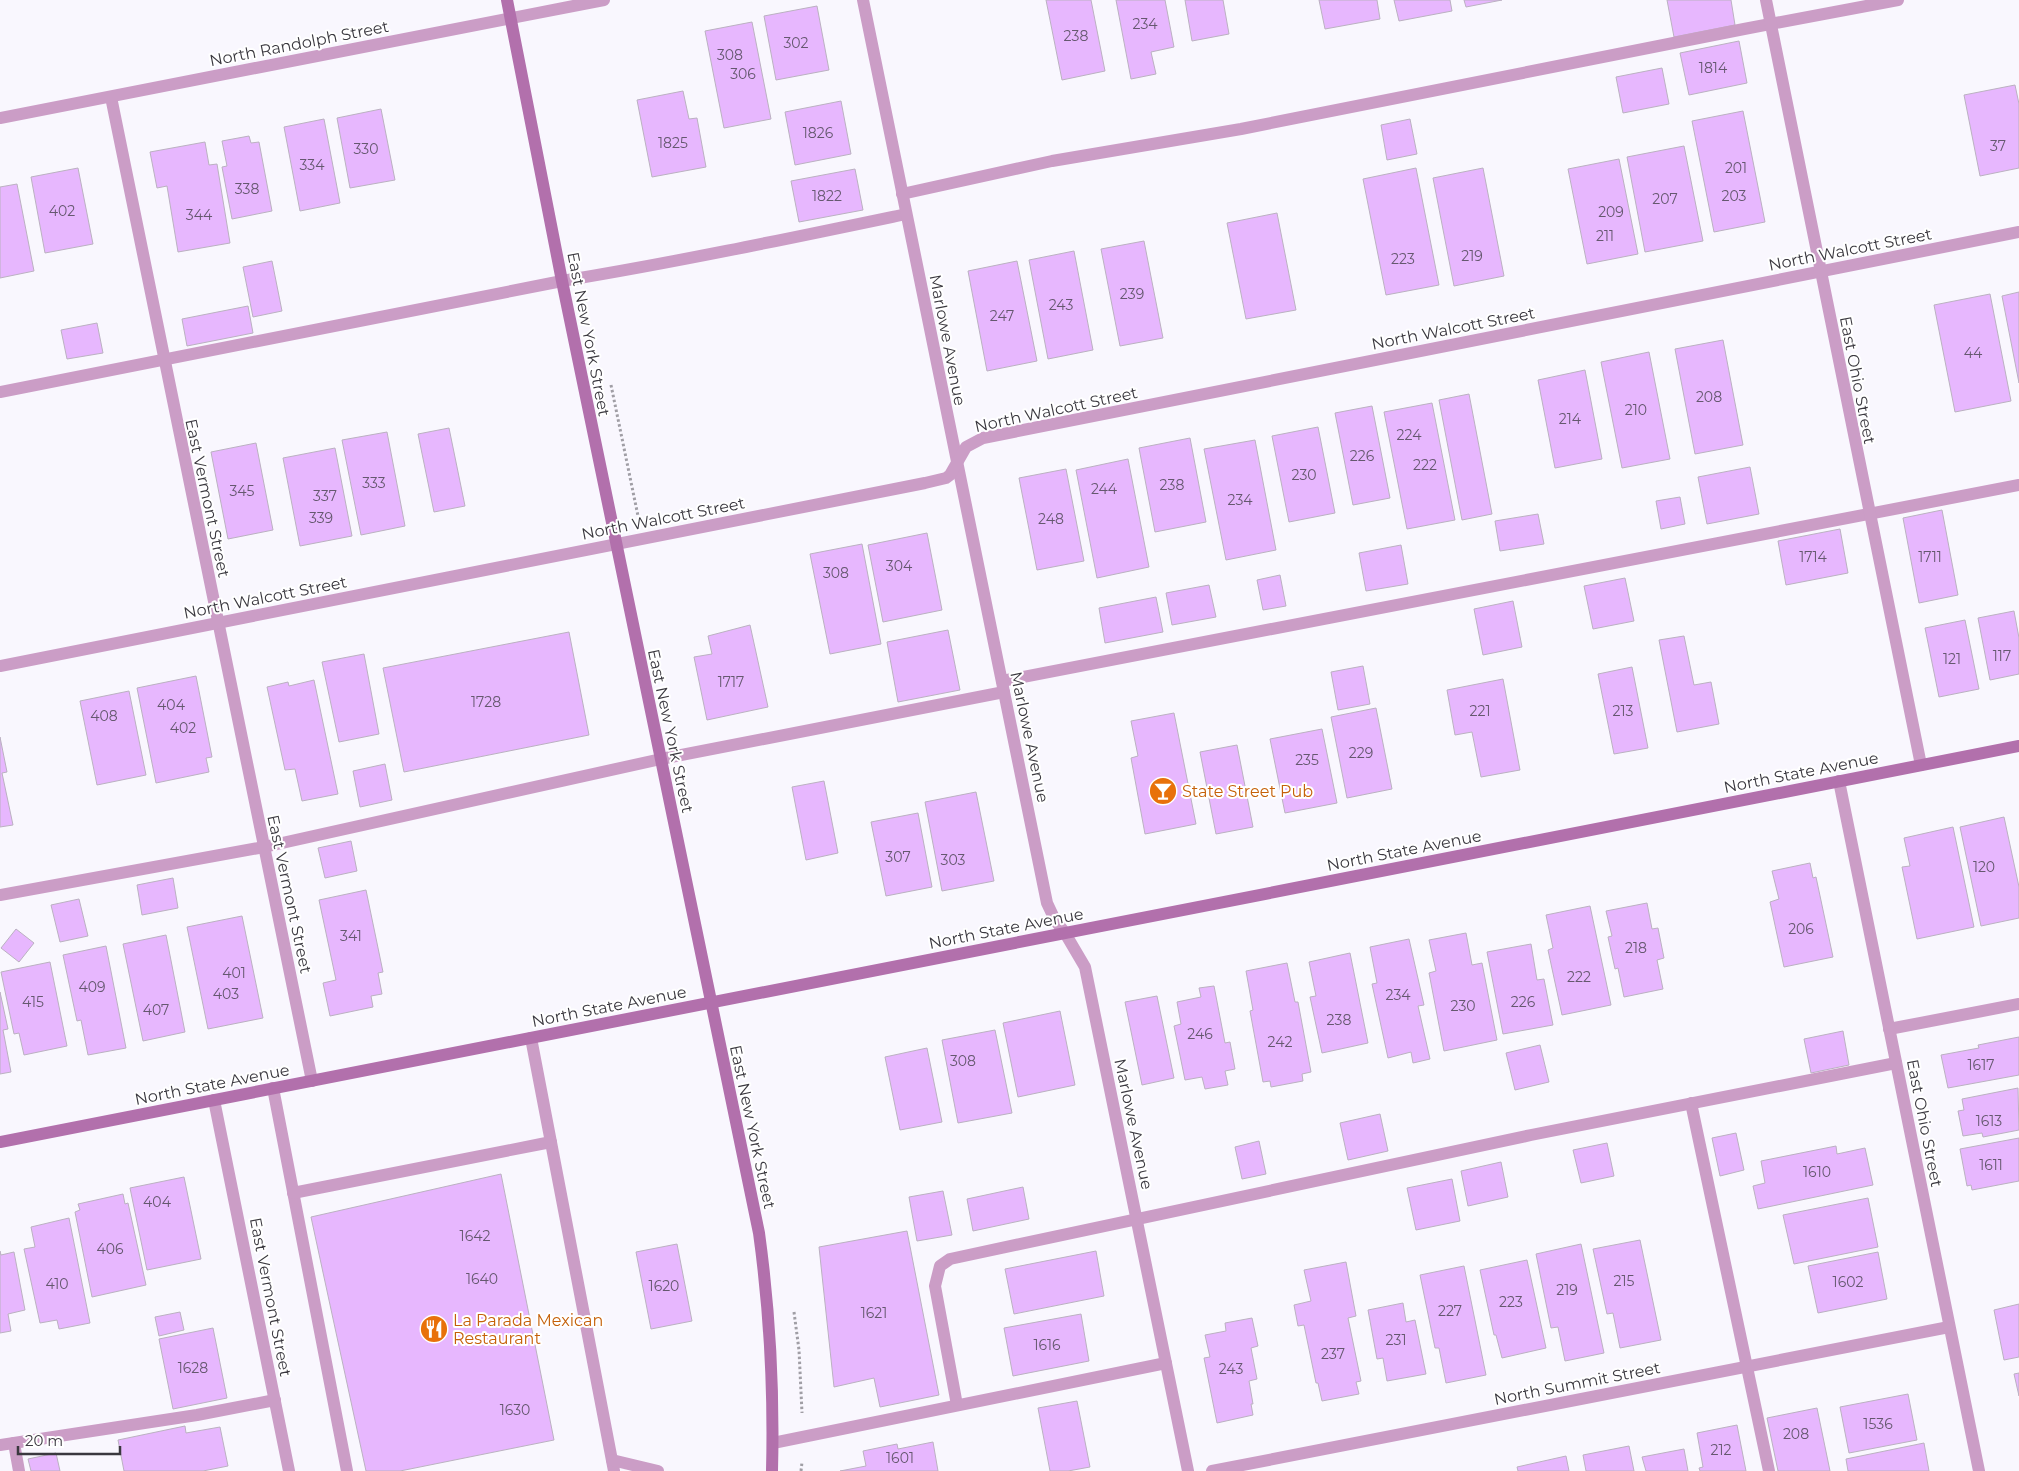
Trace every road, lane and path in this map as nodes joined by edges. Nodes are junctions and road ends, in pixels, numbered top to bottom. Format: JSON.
{"nodes":[{"id":1,"x":507,"y":0,"type":"edge"},
{"id":2,"x":604,"y":0,"type":"edge"},
{"id":3,"x":863,"y":0,"type":"edge"},
{"id":4,"x":1766,"y":0,"type":"edge"},
{"id":5,"x":1898,"y":0,"type":"edge"},
{"id":6,"x":511,"y":18,"type":"junction"},
{"id":7,"x":1770,"y":24,"type":"junction"},
{"id":8,"x":111,"y":97,"type":"junction"},
{"id":9,"x":0,"y":118,"type":"edge"},
{"id":10,"x":902,"y":194,"type":"junction"},
{"id":11,"x":906,"y":214,"type":"junction"},
{"id":12,"x":2019,"y":232,"type":"edge"},
{"id":13,"x":1820,"y":272,"type":"junction"},
{"id":14,"x":562,"y":281,"type":"junction"},
{"id":15,"x":164,"y":360,"type":"junction"},
{"id":16,"x":0,"y":392,"type":"edge"},
{"id":17,"x":957,"y":465,"type":"junction"},
{"id":18,"x":2019,"y":486,"type":"edge"},
{"id":19,"x":1869,"y":513,"type":"junction"},
{"id":20,"x":616,"y":544,"type":"junction"},
{"id":21,"x":218,"y":623,"type":"junction"},
{"id":22,"x":0,"y":666,"type":"edge"},
{"id":23,"x":1003,"y":687,"type":"junction"},
{"id":24,"x":2019,"y":746,"type":"edge"},
{"id":25,"x":661,"y":759,"type":"junction"},
{"id":26,"x":1921,"y":765,"type":"junction"},
{"id":27,"x":1839,"y":781,"type":"junction"},
{"id":28,"x":264,"y":847,"type":"junction"},
{"id":29,"x":0,"y":895,"type":"edge"},
{"id":30,"x":1066,"y":933,"type":"junction"},
{"id":31,"x":710,"y":1002,"type":"junction"},
{"id":32,"x":2019,"y":1004,"type":"edge"},
{"id":33,"x":1889,"y":1029,"type":"junction"},
{"id":34,"x":531,"y":1038,"type":"junction"},
{"id":35,"x":1896,"y":1063,"type":"junction"},
{"id":36,"x":312,"y":1081,"type":"junction"},
{"id":37,"x":273,"y":1088,"type":"junction"},
{"id":38,"x":214,"y":1100,"type":"junction"},
{"id":39,"x":1691,"y":1103,"type":"junction"},
{"id":40,"x":0,"y":1142,"type":"edge"},
{"id":41,"x":551,"y":1142,"type":"junction"},
{"id":42,"x":293,"y":1192,"type":"junction"},
{"id":43,"x":1136,"y":1219,"type":"junction"},
{"id":44,"x":1949,"y":1327,"type":"junction"},
{"id":45,"x":1166,"y":1363,"type":"junction"},
{"id":46,"x":1748,"y":1366,"type":"junction"},
{"id":47,"x":275,"y":1400,"type":"junction"},
{"id":48,"x":957,"y":1405,"type":"junction"},
{"id":49,"x":14,"y":1443,"type":"junction"},
{"id":50,"x":773,"y":1443,"type":"junction"},
{"id":51,"x":0,"y":1445,"type":"edge"},
{"id":52,"x":613,"y":1465,"type":"edge"},
{"id":53,"x":20,"y":1471,"type":"edge"},
{"id":54,"x":290,"y":1471,"type":"edge"},
{"id":55,"x":347,"y":1471,"type":"edge"},
{"id":56,"x":658,"y":1471,"type":"edge"},
{"id":57,"x":772,"y":1471,"type":"edge"},
{"id":58,"x":1188,"y":1471,"type":"edge"},
{"id":59,"x":1212,"y":1471,"type":"edge"},
{"id":60,"x":1769,"y":1471,"type":"edge"},
{"id":61,"x":1979,"y":1471,"type":"edge"}],
"edges":[{"from":1,"to":6,"type":"street","name":"East New York Street"},
{"from":2,"to":6,"type":"street","name":"North Randolph Street"},
{"from":3,"to":10,"type":"street","name":"Marlowe Avenue"},
{"from":4,"to":7,"type":"street","name":"East Ohio Street"},
{"from":5,"to":7,"type":"street"},
{"from":6,"to":8,"type":"street","name":"North Randolph Street"},
{"from":6,"to":14,"type":"street","name":"East New York Street"},
{"from":7,"to":10,"type":"street"},
{"from":7,"to":13,"type":"street","name":"East Ohio Street"},
{"from":8,"to":9,"type":"street","name":"North Randolph Street"},
{"from":8,"to":15,"type":"street","name":"East Vermont Street"},
{"from":10,"to":11,"type":"street","name":"Marlowe Avenue"},
{"from":11,"to":14,"type":"street"},
{"from":11,"to":17,"type":"street","name":"Marlowe Avenue"},
{"from":12,"to":13,"type":"street","name":"North Walcott Street"},
{"from":13,"to":17,"type":"street","name":"North Walcott Street"},
{"from":13,"to":19,"type":"street","name":"East Ohio Street"},
{"from":14,"to":15,"type":"street"},
{"from":14,"to":20,"type":"street","name":"East New York Street"},
{"from":15,"to":16,"type":"street"},
{"from":15,"to":21,"type":"street","name":"East Vermont Street"},
{"from":17,"to":20,"type":"street","name":"North Walcott Street"},
{"from":17,"to":23,"type":"street","name":"Marlowe Avenue"},
{"from":18,"to":19,"type":"street"},
{"from":19,"to":23,"type":"street"},
{"from":19,"to":26,"type":"street","name":"East Ohio Street"},
{"from":20,"to":21,"type":"street","name":"North Walcott Street"},
{"from":20,"to":25,"type":"street","name":"East New York Street"},
{"from":21,"to":22,"type":"street","name":"North Walcott Street"},
{"from":21,"to":28,"type":"street","name":"East Vermont Street"},
{"from":23,"to":25,"type":"street"},
{"from":23,"to":30,"type":"street","name":"Marlowe Avenue"},
{"from":24,"to":26,"type":"street","name":"North State Avenue"},
{"from":25,"to":28,"type":"street"},
{"from":25,"to":31,"type":"street","name":"East New York Street"},
{"from":26,"to":27,"type":"street","name":"North State Avenue"},
{"from":27,"to":30,"type":"street","name":"North State Avenue"},
{"from":27,"to":33,"type":"street","name":"East Ohio Street"},
{"from":28,"to":29,"type":"street"},
{"from":28,"to":36,"type":"street","name":"East Vermont Street"},
{"from":30,"to":31,"type":"street","name":"North State Avenue"},
{"from":30,"to":43,"type":"street","name":"Marlowe Avenue"},
{"from":31,"to":34,"type":"street","name":"North State Avenue"},
{"from":31,"to":50,"type":"street","name":"East New York Street"},
{"from":32,"to":33,"type":"street"},
{"from":33,"to":35,"type":"street","name":"East Ohio Street"},
{"from":34,"to":36,"type":"street","name":"North State Avenue"},
{"from":34,"to":41,"type":"street"},
{"from":35,"to":39,"type":"street"},
{"from":35,"to":44,"type":"street","name":"East Ohio Street"},
{"from":36,"to":37,"type":"street","name":"North State Avenue"},
{"from":37,"to":38,"type":"street","name":"North State Avenue"},
{"from":37,"to":42,"type":"street"},
{"from":38,"to":40,"type":"street","name":"North State Avenue"},
{"from":38,"to":47,"type":"street","name":"East Vermont Street"},
{"from":39,"to":43,"type":"street"},
{"from":39,"to":46,"type":"street"},
{"from":41,"to":42,"type":"street"},
{"from":41,"to":52,"type":"street"},
{"from":42,"to":55,"type":"street"},
{"from":43,"to":45,"type":"street","name":"Marlowe Avenue"},
{"from":43,"to":48,"type":"street"},
{"from":44,"to":46,"type":"street","name":"North Summit Street"},
{"from":44,"to":61,"type":"street","name":"East Ohio Street"},
{"from":45,"to":48,"type":"street"},
{"from":45,"to":58,"type":"street","name":"Marlowe Avenue"},
{"from":46,"to":59,"type":"street","name":"North Summit Street"},
{"from":46,"to":60,"type":"street"},
{"from":47,"to":49,"type":"street"},
{"from":47,"to":54,"type":"street","name":"East Vermont Street"},
{"from":48,"to":50,"type":"street"},
{"from":49,"to":51,"type":"street"},
{"from":49,"to":53,"type":"street"},
{"from":50,"to":57,"type":"street","name":"East New York Street"},
{"from":52,"to":56,"type":"street"}]}
